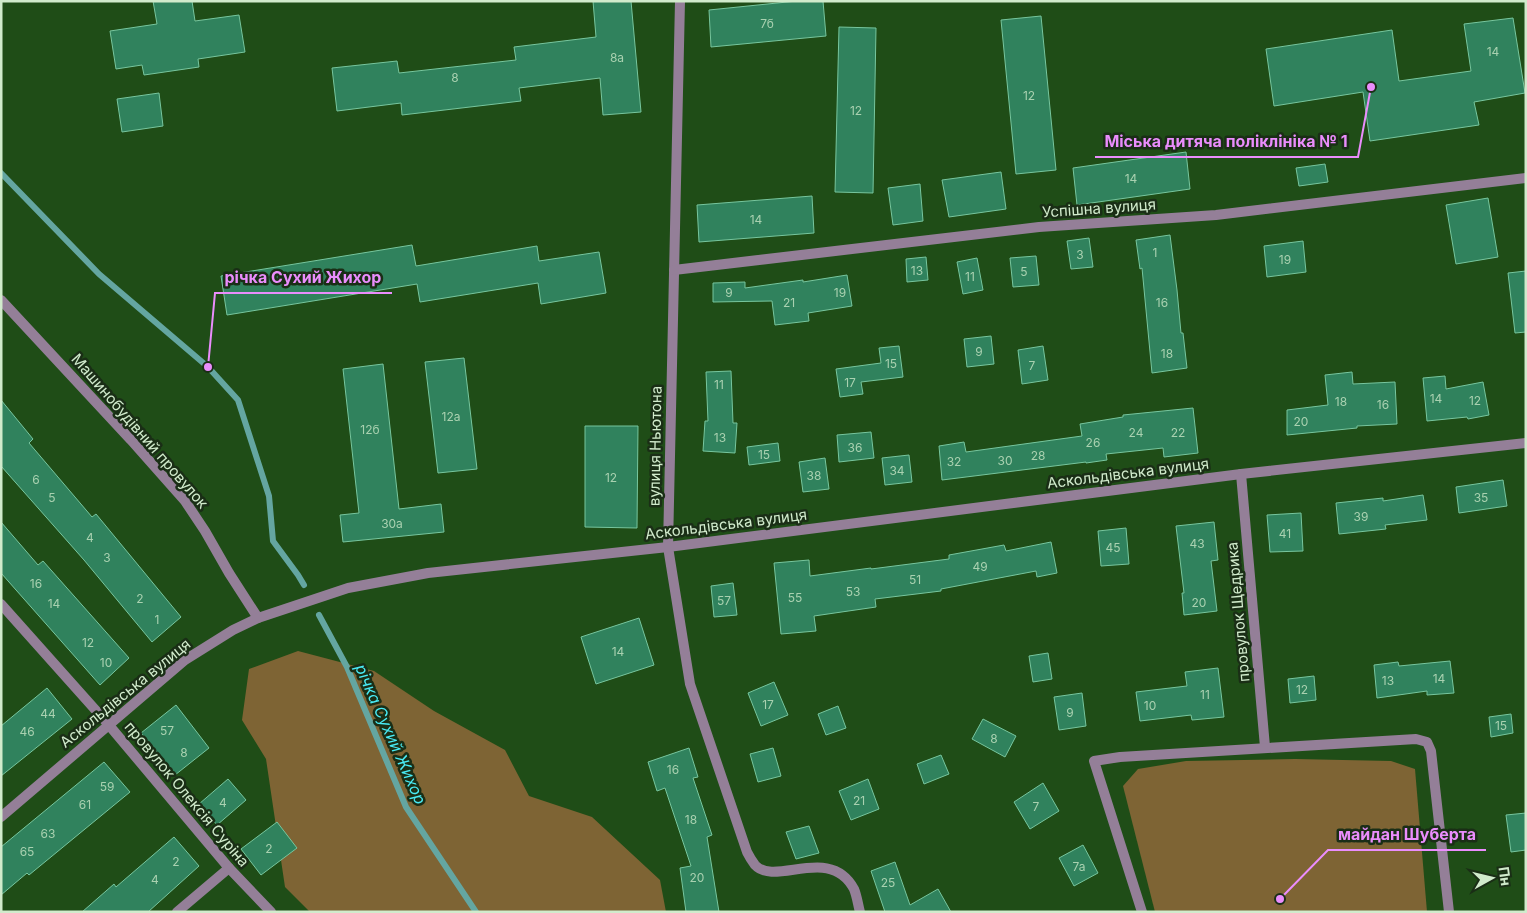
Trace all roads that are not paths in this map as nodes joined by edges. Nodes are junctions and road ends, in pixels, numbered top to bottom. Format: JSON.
{"nodes":[{"id":1,"x":680,"y":1,"type":"edge"},
{"id":2,"x":1526,"y":178,"type":"edge"},
{"id":3,"x":674,"y":270,"type":"junction"},
{"id":4,"x":1,"y":300,"type":"edge"},
{"id":5,"x":1526,"y":443,"type":"edge"},
{"id":6,"x":1240,"y":474,"type":"junction"},
{"id":7,"x":668,"y":547,"type":"junction"},
{"id":8,"x":1,"y":604,"type":"edge"},
{"id":9,"x":258,"y":618,"type":"junction"},
{"id":10,"x":108,"y":724,"type":"junction"},
{"id":11,"x":1264,"y":747,"type":"junction"},
{"id":12,"x":1,"y":817,"type":"edge"},
{"id":13,"x":229,"y":868,"type":"junction"},
{"id":14,"x":177,"y":912,"type":"edge"},
{"id":15,"x":271,"y":912,"type":"edge"},
{"id":16,"x":860,"y":912,"type":"edge"},
{"id":17,"x":1142,"y":912,"type":"edge"},
{"id":18,"x":1449,"y":912,"type":"edge"}],
"edges":[{"from":1,"to":3,"type":"street","name":"вулиця Ньютона"},
{"from":2,"to":3,"type":"street","name":"Успішна вулиця"},
{"from":3,"to":7,"type":"street","name":"вулиця Ньютона"},
{"from":4,"to":9,"type":"street","name":"Машинобудівний провулок"},
{"from":5,"to":6,"type":"street","name":"Аскольдівська вулиця"},
{"from":6,"to":7,"type":"street","name":"Аскольдівська вулиця"},
{"from":6,"to":11,"type":"street","name":"провулок Щедрика"},
{"from":7,"to":9,"type":"street","name":"Аскольдівська вулиця"},
{"from":7,"to":16,"type":"street","name":"вулиця Ньютона"},
{"from":8,"to":10,"type":"street","name":"провулок Олексія Суріна"},
{"from":9,"to":10,"type":"street","name":"Аскольдівська вулиця"},
{"from":10,"to":12,"type":"street","name":"Аскольдівська вулиця"},
{"from":10,"to":13,"type":"street","name":"провулок Олексія Суріна"},
{"from":11,"to":17,"type":"street"},
{"from":11,"to":18,"type":"street"},
{"from":13,"to":14,"type":"street"},
{"from":13,"to":15,"type":"street","name":"провулок Олексія Суріна"}]}
